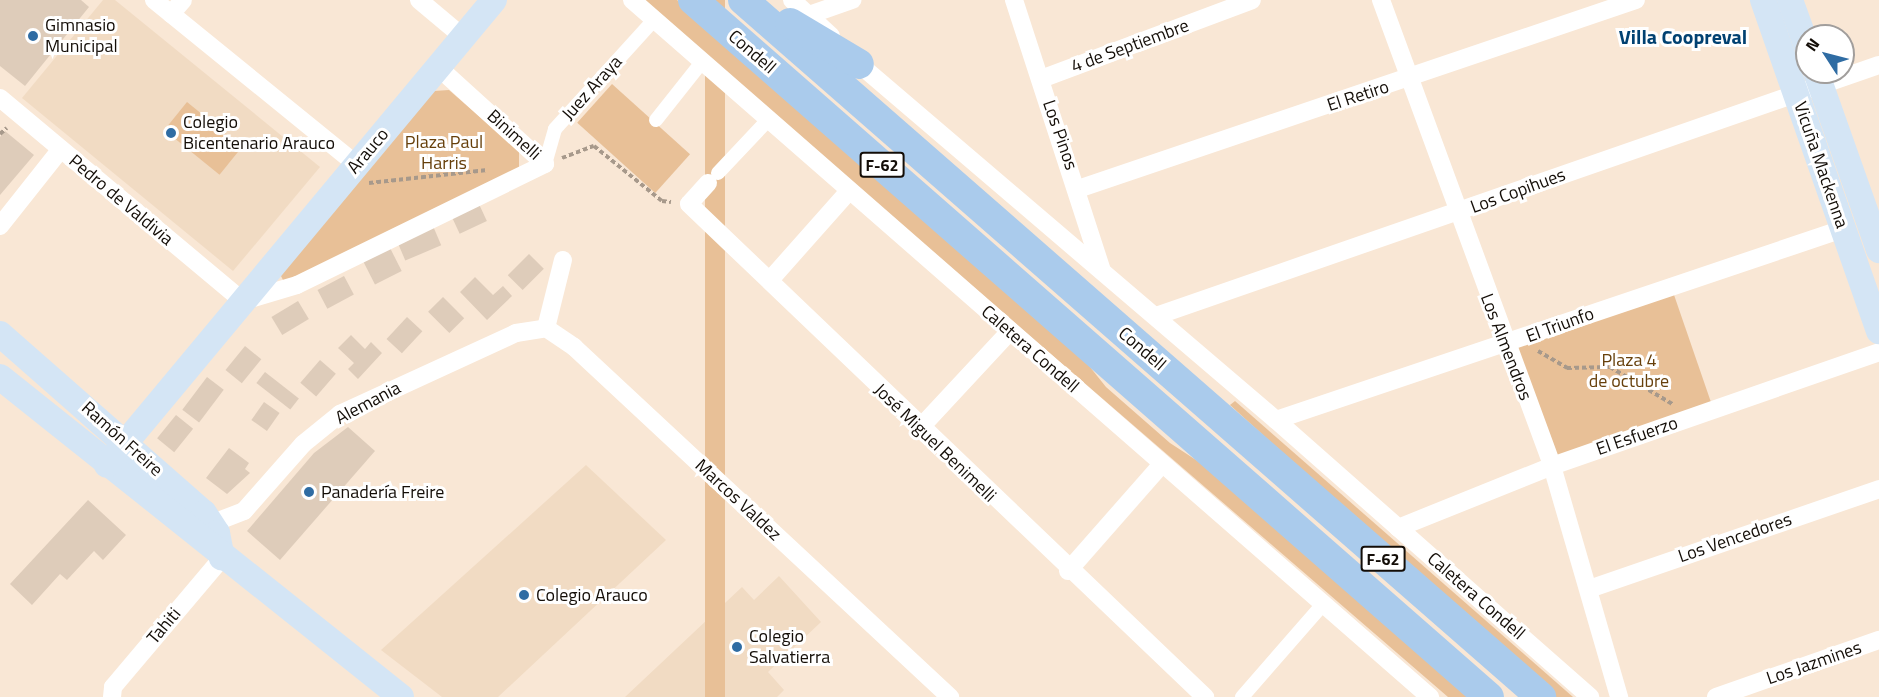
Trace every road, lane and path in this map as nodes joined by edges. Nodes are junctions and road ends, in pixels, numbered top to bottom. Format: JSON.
{"nodes":[{"id":1,"x":154,"y":0,"type":"edge"},
{"id":2,"x":183,"y":0,"type":"edge"},
{"id":3,"x":419,"y":0,"type":"edge"},
{"id":4,"x":494,"y":0,"type":"edge"},
{"id":5,"x":632,"y":0,"type":"edge"},
{"id":6,"x":693,"y":0,"type":"edge"},
{"id":7,"x":743,"y":0,"type":"edge"},
{"id":8,"x":752,"y":0,"type":"edge"},
{"id":9,"x":792,"y":0,"type":"edge"},
{"id":10,"x":852,"y":0,"type":"edge"},
{"id":11,"x":1014,"y":0,"type":"edge"},
{"id":12,"x":1252,"y":0,"type":"edge"},
{"id":13,"x":1381,"y":0,"type":"edge"},
{"id":14,"x":1636,"y":0,"type":"edge"},
{"id":15,"x":1763,"y":0,"type":"edge"},
{"id":16,"x":1790,"y":0,"type":"edge"},
{"id":17,"x":171,"y":14,"type":"junction"},
{"id":18,"x":809,"y":15,"type":"junction"},
{"id":19,"x":654,"y":20,"type":"junction"},
{"id":20,"x":1799,"y":24,"type":"edge"},
{"id":21,"x":463,"y":37,"type":"junction"},
{"id":22,"x":702,"y":62,"type":"junction"},
{"id":23,"x":859,"y":64,"type":"junction"},
{"id":24,"x":1879,"y":64,"type":"edge"},
{"id":25,"x":438,"y":67,"type":"junction"},
{"id":26,"x":1855,"y":70,"type":"edge"},
{"id":27,"x":1041,"y":79,"type":"junction"},
{"id":28,"x":1409,"y":79,"type":"junction"},
{"id":29,"x":1808,"y":84,"type":"edge"},
{"id":30,"x":1820,"y":84,"type":"edge"},
{"id":31,"x":1795,"y":92,"type":"junction"},
{"id":32,"x":0,"y":98,"type":"edge"},
{"id":33,"x":656,"y":120,"type":"dead end"},
{"id":34,"x":768,"y":120,"type":"junction"},
{"id":35,"x":61,"y":149,"type":"junction"},
{"id":36,"x":545,"y":164,"type":"junction"},
{"id":37,"x":357,"y":165,"type":"junction"},
{"id":38,"x":500,"y":169,"type":"dead end"},
{"id":39,"x":713,"y":178,"type":"joint"},
{"id":40,"x":338,"y":187,"type":"junction"},
{"id":41,"x":1078,"y":189,"type":"junction"},
{"id":42,"x":849,"y":191,"type":"junction"},
{"id":43,"x":690,"y":204,"type":"junction"},
{"id":44,"x":1456,"y":212,"type":"junction"},
{"id":45,"x":1874,"y":218,"type":"edge"},
{"id":46,"x":0,"y":226,"type":"edge"},
{"id":47,"x":1843,"y":229,"type":"junction"},
{"id":48,"x":1879,"y":250,"type":"edge"},
{"id":49,"x":563,"y":260,"type":"dead end"},
{"id":50,"x":1101,"y":271,"type":"junction"},
{"id":51,"x":770,"y":280,"type":"junction"},
{"id":52,"x":243,"y":302,"type":"junction"},
{"id":53,"x":1156,"y":316,"type":"junction"},
{"id":54,"x":546,"y":328,"type":"junction"},
{"id":55,"x":1010,"y":331,"type":"junction"},
{"id":56,"x":1879,"y":331,"type":"edge"},
{"id":57,"x":0,"y":334,"type":"edge"},
{"id":58,"x":1512,"y":341,"type":"junction"},
{"id":59,"x":1879,"y":352,"type":"edge"},
{"id":60,"x":0,"y":377,"type":"edge"},
{"id":61,"x":1687,"y":418,"type":"junction"},
{"id":62,"x":1276,"y":420,"type":"junction"},
{"id":63,"x":920,"y":428,"type":"junction"},
{"id":64,"x":127,"y":442,"type":"junction"},
{"id":65,"x":107,"y":465,"type":"junction"},
{"id":66,"x":1161,"y":465,"type":"junction"},
{"id":67,"x":1552,"y":466,"type":"junction"},
{"id":68,"x":1879,"y":489,"type":"edge"},
{"id":69,"x":173,"y":521,"type":"junction"},
{"id":70,"x":213,"y":523,"type":"junction"},
{"id":71,"x":1398,"y":528,"type":"junction"},
{"id":72,"x":222,"y":558,"type":"junction"},
{"id":73,"x":1068,"y":571,"type":"junction"},
{"id":74,"x":1592,"y":588,"type":"junction"},
{"id":75,"x":1323,"y":604,"type":"junction"},
{"id":76,"x":1879,"y":640,"type":"edge"},
{"id":77,"x":112,"y":697,"type":"edge"},
{"id":78,"x":401,"y":697,"type":"edge"},
{"id":79,"x":950,"y":697,"type":"edge"},
{"id":80,"x":1205,"y":697,"type":"edge"},
{"id":81,"x":1242,"y":697,"type":"edge"},
{"id":82,"x":1430,"y":697,"type":"edge"},
{"id":83,"x":1489,"y":697,"type":"edge"},
{"id":84,"x":1541,"y":697,"type":"edge"},
{"id":85,"x":1590,"y":697,"type":"edge"},
{"id":86,"x":1619,"y":697,"type":"edge"},
{"id":87,"x":1716,"y":697,"type":"edge"}],
"edges":[{"from":1,"to":17,"type":"street"},
{"from":2,"to":17,"type":"street"},
{"from":3,"to":21,"type":"street"},
{"from":4,"to":21,"type":"main road","name":"Arauco"},
{"from":5,"to":19,"type":"street","name":"Caletera Condell"},
{"from":6,"to":83,"type":"main road","name":"Condell","number":"F-62"},
{"from":7,"to":84,"type":"main road","name":"Condell","number":"F-62"},
{"from":8,"to":23,"type":"main road"},
{"from":9,"to":18,"type":"street","name":"Caletera Condell"},
{"from":10,"to":18,"type":"street"},
{"from":11,"to":27,"type":"street","name":"Los Pinos"},
{"from":12,"to":27,"type":"street","name":"4 de Septiembre"},
{"from":13,"to":28,"type":"street","name":"Los Almendros"},
{"from":14,"to":28,"type":"street","name":"El Retiro"},
{"from":15,"to":31,"type":"main road","name":"Vicuña Mackenna"},
{"from":16,"to":20,"type":"main road"},
{"from":17,"to":37,"type":"street"},
{"from":18,"to":23,"type":"street","name":"Caletera Condell"},
{"from":19,"to":22,"type":"street","name":"Caletera Condell"},
{"from":19,"to":36,"type":"street","name":"Juez Araya"},
{"from":21,"to":25,"type":"main road","name":"Arauco"},
{"from":22,"to":33,"type":"street"},
{"from":22,"to":34,"type":"street","name":"Caletera Condell"},
{"from":23,"to":50,"type":"street","name":"Caletera Condell"},
{"from":24,"to":26,"type":"street","name":"Los Copihues"},
{"from":25,"to":36,"type":"street","name":"Binimelli"},
{"from":25,"to":37,"type":"main road","name":"Arauco"},
{"from":27,"to":41,"type":"street","name":"Los Pinos"},
{"from":28,"to":41,"type":"street","name":"El Retiro"},
{"from":28,"to":44,"type":"street","name":"Los Almendros"},
{"from":29,"to":31,"type":"street","name":"Los Copihues"},
{"from":30,"to":45,"type":"main road","name":"Vicuña Mackenna"},
{"from":31,"to":44,"type":"street","name":"Los Copihues"},
{"from":31,"to":47,"type":"main road","name":"Vicuña Mackenna"},
{"from":32,"to":35,"type":"street","name":"Pedro de Valdivia"},
{"from":34,"to":39,"type":"street"},
{"from":34,"to":42,"type":"street","name":"Caletera Condell"},
{"from":35,"to":46,"type":"street"},
{"from":35,"to":52,"type":"street","name":"Pedro de Valdivia"},
{"from":36,"to":43,"type":"path","name":"Binimelli"},
{"from":36,"to":52,"type":"street"},
{"from":37,"to":40,"type":"main road","name":"Arauco"},
{"from":38,"to":40,"type":"path"},
{"from":39,"to":43,"type":"street"},
{"from":40,"to":52,"type":"main road","name":"Arauco"},
{"from":41,"to":50,"type":"street","name":"Los Pinos"},
{"from":42,"to":51,"type":"street"},
{"from":42,"to":55,"type":"street","name":"Caletera Condell"},
{"from":43,"to":51,"type":"street","name":"José Miguel Benimelli"},
{"from":44,"to":53,"type":"street","name":"Los Copihues"},
{"from":44,"to":58,"type":"street","name":"Los Almendros"},
{"from":45,"to":48,"type":"main road","name":"Vicuña Mackenna"},
{"from":47,"to":56,"type":"main road","name":"Vicuña Mackenna"},
{"from":47,"to":58,"type":"street","name":"El Triunfo"},
{"from":49,"to":54,"type":"street"},
{"from":50,"to":53,"type":"street","name":"Caletera Condell"},
{"from":51,"to":63,"type":"street","name":"José Miguel Benimelli"},
{"from":52,"to":64,"type":"main road","name":"Arauco"},
{"from":53,"to":62,"type":"street","name":"Caletera Condell"},
{"from":54,"to":70,"type":"street","name":"Alemania"},
{"from":54,"to":79,"type":"street","name":"Marcos Valdez"},
{"from":55,"to":63,"type":"street"},
{"from":55,"to":66,"type":"street","name":"Caletera Condell"},
{"from":57,"to":64,"type":"main road","name":"Ramón Freire"},
{"from":58,"to":61,"type":"path"},
{"from":58,"to":62,"type":"street","name":"El Triunfo"},
{"from":58,"to":67,"type":"street","name":"Los Almendros"},
{"from":59,"to":61,"type":"street","name":"El Esfuerzo"},
{"from":60,"to":65,"type":"main road","name":"Ramón Freire"},
{"from":61,"to":67,"type":"street","name":"El Esfuerzo"},
{"from":62,"to":71,"type":"street","name":"Caletera Condell"},
{"from":63,"to":73,"type":"street","name":"José Miguel Benimelli"},
{"from":64,"to":65,"type":"main road","name":"Arauco"},
{"from":64,"to":70,"type":"main road","name":"Ramón Freire"},
{"from":65,"to":69,"type":"main road","name":"Ramón Freire"},
{"from":66,"to":73,"type":"street"},
{"from":66,"to":75,"type":"street","name":"Caletera Condell"},
{"from":67,"to":71,"type":"street","name":"El Esfuerzo"},
{"from":67,"to":74,"type":"street","name":"Los Almendros"},
{"from":68,"to":74,"type":"street","name":"Los Vencedores"},
{"from":69,"to":70,"type":"main road"},
{"from":69,"to":72,"type":"main road","name":"Ramón Freire"},
{"from":70,"to":72,"type":"main road"},
{"from":71,"to":85,"type":"street","name":"Caletera Condell"},
{"from":72,"to":77,"type":"street","name":"Tahiti"},
{"from":72,"to":78,"type":"main road","name":"Ramón Freire"},
{"from":73,"to":80,"type":"street","name":"José Miguel Benimelli"},
{"from":74,"to":86,"type":"street","name":"Los Almendros"},
{"from":75,"to":81,"type":"street"},
{"from":75,"to":82,"type":"street","name":"Caletera Condell"},
{"from":76,"to":87,"type":"street","name":"Los Jazmines"}]}
